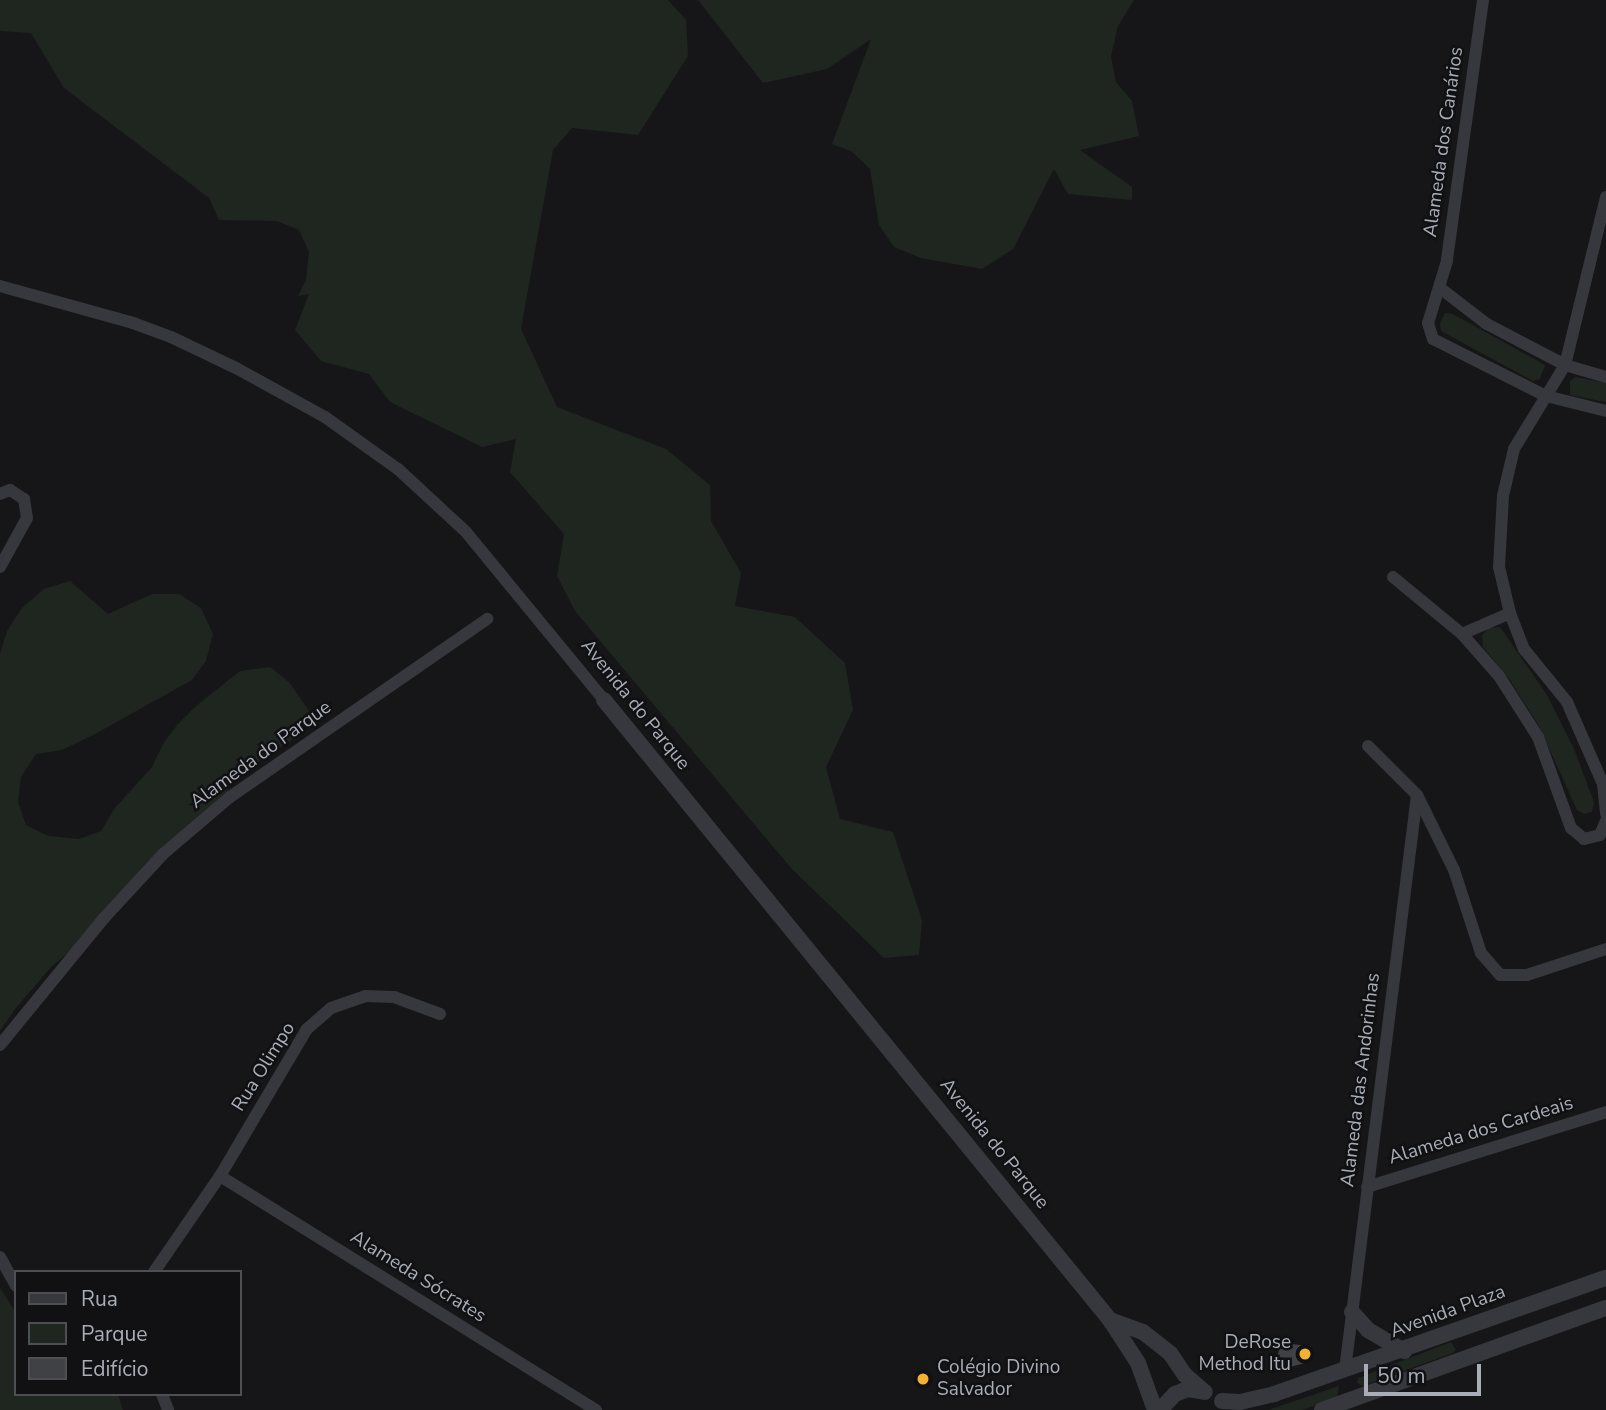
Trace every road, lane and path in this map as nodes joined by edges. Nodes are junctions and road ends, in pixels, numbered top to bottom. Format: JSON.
{"nodes":[{"id":1,"x":1483,"y":0,"type":"edge"},
{"id":2,"x":1605,"y":206,"type":"edge"},
{"id":3,"x":0,"y":286,"type":"edge"},
{"id":4,"x":1440,"y":288,"type":"junction"},
{"id":5,"x":1565,"y":365,"type":"junction"},
{"id":6,"x":1606,"y":377,"type":"edge"},
{"id":7,"x":1546,"y":396,"type":"junction"},
{"id":8,"x":1606,"y":411,"type":"edge"},
{"id":9,"x":0,"y":494,"type":"edge"},
{"id":10,"x":0,"y":567,"type":"edge"},
{"id":11,"x":1393,"y":577,"type":"dead end"},
{"id":12,"x":1510,"y":613,"type":"junction"},
{"id":13,"x":487,"y":619,"type":"dead end"},
{"id":14,"x":1462,"y":634,"type":"junction"},
{"id":15,"x":604,"y":700,"type":"joint"},
{"id":16,"x":1368,"y":746,"type":"dead end"},
{"id":17,"x":1418,"y":795,"type":"junction"},
{"id":18,"x":1606,"y":814,"type":"edge"},
{"id":19,"x":1606,"y":821,"type":"edge"},
{"id":20,"x":1606,"y":949,"type":"edge"},
{"id":21,"x":440,"y":1014,"type":"dead end"},
{"id":22,"x":0,"y":1045,"type":"edge"},
{"id":23,"x":1606,"y":1112,"type":"edge"},
{"id":24,"x":220,"y":1176,"type":"junction"},
{"id":25,"x":1367,"y":1187,"type":"junction"},
{"id":26,"x":0,"y":1257,"type":"edge"},
{"id":27,"x":155,"y":1270,"type":"edge"},
{"id":28,"x":1606,"y":1278,"type":"edge"},
{"id":29,"x":14,"y":1282,"type":"edge"},
{"id":30,"x":1606,"y":1308,"type":"edge"},
{"id":31,"x":1352,"y":1312,"type":"junction"},
{"id":32,"x":1110,"y":1320,"type":"junction"},
{"id":33,"x":1404,"y":1351,"type":"junction"},
{"id":34,"x":1345,"y":1370,"type":"junction"},
{"id":35,"x":1202,"y":1390,"type":"junction"},
{"id":36,"x":1342,"y":1402,"type":"junction"},
{"id":37,"x":1225,"y":1406,"type":"edge"},
{"id":38,"x":596,"y":1410,"type":"edge"},
{"id":39,"x":1158,"y":1410,"type":"edge"},
{"id":40,"x":1322,"y":1410,"type":"edge"}],
"edges":[{"from":1,"to":4,"type":"street","name":"Alameda dos Canários"},
{"from":2,"to":5,"type":"street"},
{"from":3,"to":15,"type":"street","name":"Avenida do Parque"},
{"from":4,"to":5,"type":"street"},
{"from":4,"to":7,"type":"street","name":"Alameda dos Canários"},
{"from":5,"to":6,"type":"street"},
{"from":5,"to":7,"type":"street"},
{"from":7,"to":8,"type":"street","name":"Alameda dos Canários"},
{"from":7,"to":12,"type":"street"},
{"from":9,"to":10,"type":"street"},
{"from":11,"to":14,"type":"street"},
{"from":12,"to":14,"type":"street"},
{"from":12,"to":18,"type":"street"},
{"from":13,"to":22,"type":"street","name":"Alameda do Parque"},
{"from":14,"to":19,"type":"street"},
{"from":15,"to":32,"type":"street","name":"Avenida do Parque"},
{"from":16,"to":17,"type":"street"},
{"from":17,"to":20,"type":"street"},
{"from":17,"to":25,"type":"street","name":"Alameda das Andorinhas"},
{"from":21,"to":24,"type":"street","name":"Rua Olimpo"},
{"from":23,"to":25,"type":"street","name":"Alameda dos Cardeais"},
{"from":24,"to":27,"type":"street","name":"Rua Olimpo"},
{"from":24,"to":38,"type":"street","name":"Alameda Sócrates"},
{"from":25,"to":31,"type":"street","name":"Alameda das Andorinhas"},
{"from":26,"to":29,"type":"street"},
{"from":28,"to":33,"type":"street","name":"Avenida Plaza"},
{"from":30,"to":36,"type":"street"},
{"from":31,"to":33,"type":"street"},
{"from":31,"to":34,"type":"street","name":"Alameda das Andorinhas"},
{"from":32,"to":35,"type":"street"},
{"from":32,"to":39,"type":"street","name":"Avenida do Parque"},
{"from":33,"to":34,"type":"street","name":"Avenida Plaza"},
{"from":34,"to":36,"type":"street"},
{"from":34,"to":37,"type":"street","name":"Avenida Plaza"},
{"from":35,"to":37,"type":"street"},
{"from":35,"to":39,"type":"street"},
{"from":36,"to":40,"type":"street"}]}
